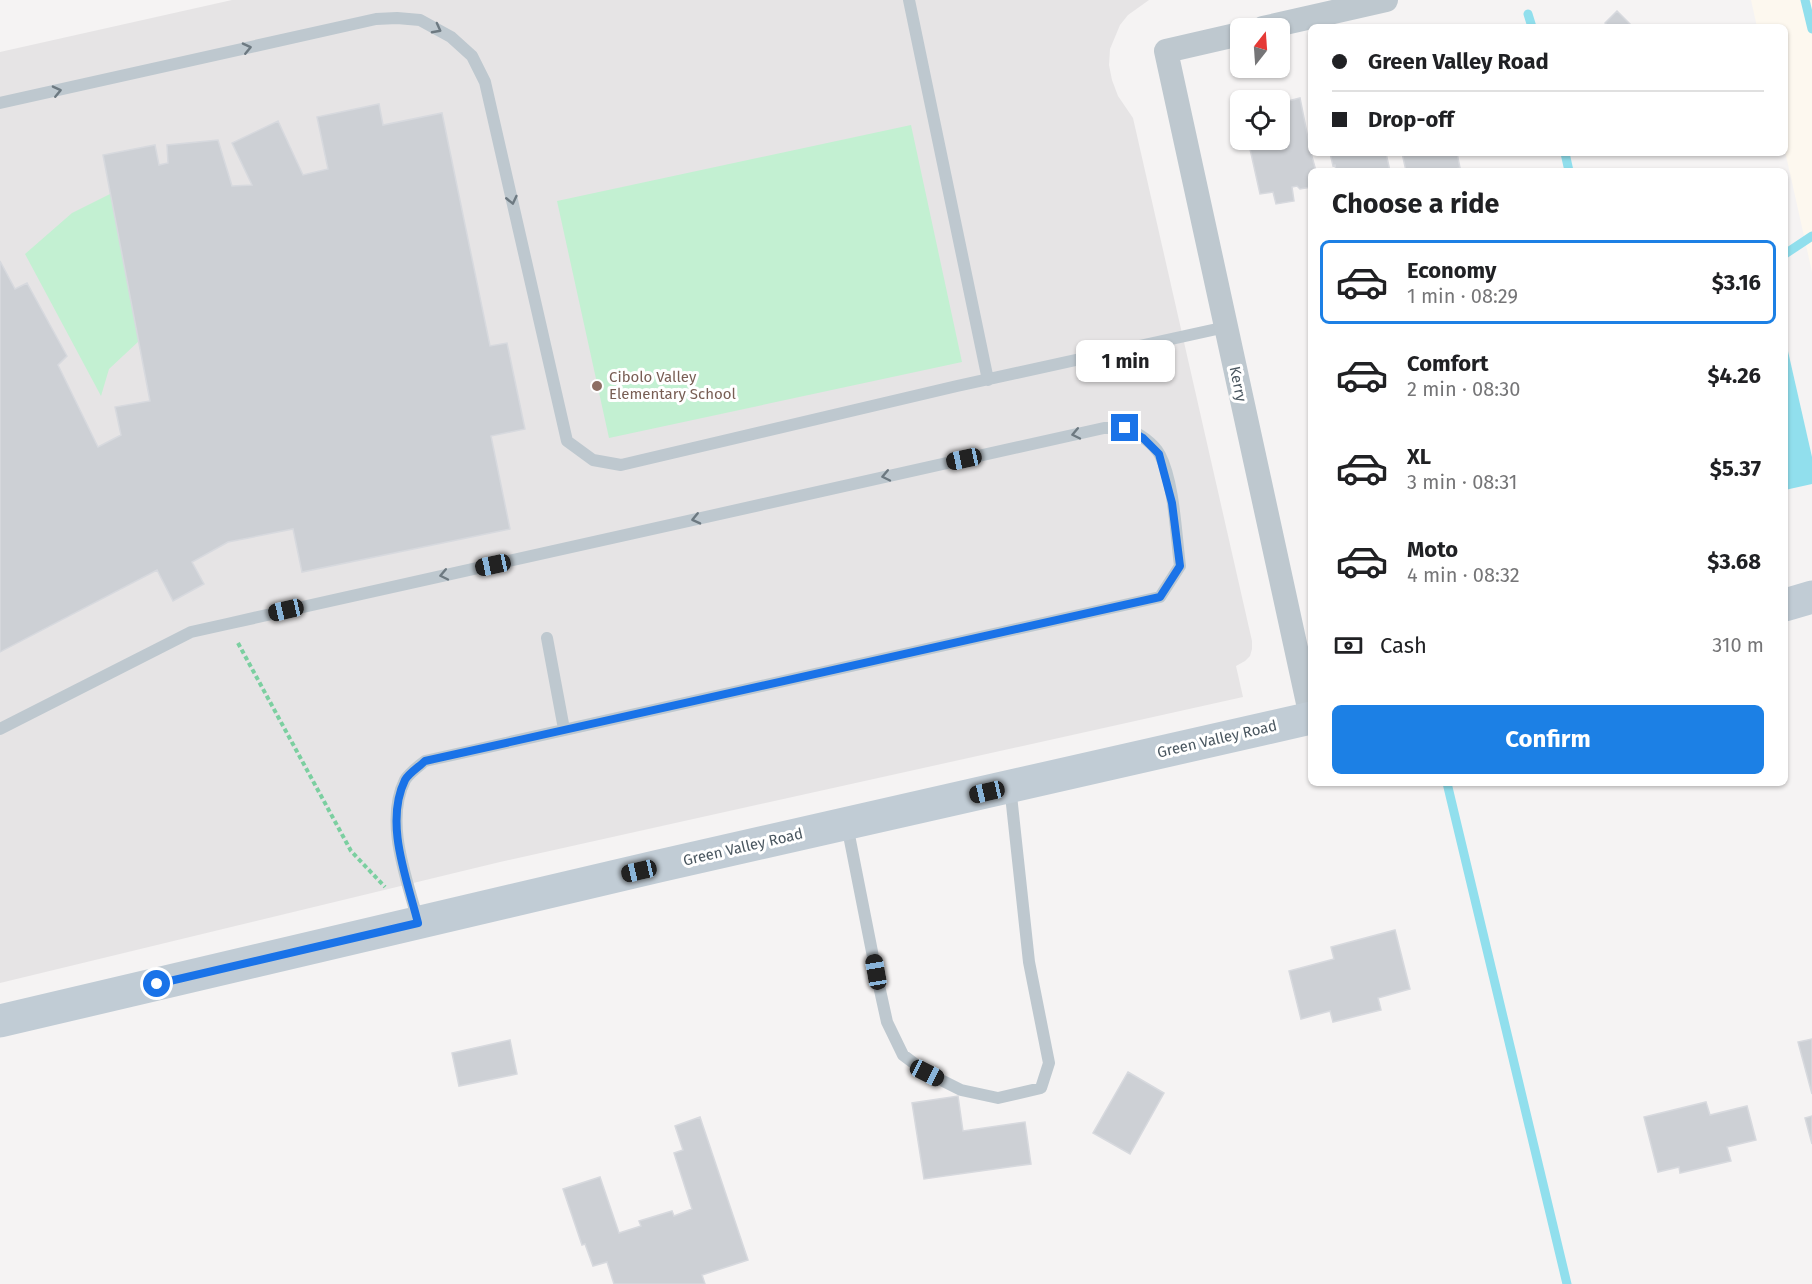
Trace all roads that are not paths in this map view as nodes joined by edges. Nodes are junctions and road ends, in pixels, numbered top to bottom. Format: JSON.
{"nodes":[{"id":1,"x":909,"y":0,"type":"edge"},
{"id":2,"x":1386,"y":0,"type":"edge"},
{"id":3,"x":1290,"y":22,"type":"edge"},
{"id":4,"x":1230,"y":36,"type":"edge"},
{"id":5,"x":0,"y":103,"type":"edge"},
{"id":6,"x":1226,"y":327,"type":"junction"},
{"id":7,"x":988,"y":380,"type":"junction"},
{"id":8,"x":1812,"y":597,"type":"edge"},
{"id":9,"x":1788,"y":604,"type":"edge"},
{"id":10,"x":547,"y":638,"type":"dead end"},
{"id":11,"x":1308,"y":703,"type":"edge"},
{"id":12,"x":1308,"y":718,"type":"edge"},
{"id":13,"x":0,"y":729,"type":"edge"},
{"id":14,"x":564,"y":729,"type":"junction"},
{"id":15,"x":1010,"y":786,"type":"junction"},
{"id":16,"x":847,"y":824,"type":"junction"},
{"id":17,"x":418,"y":923,"type":"junction"},
{"id":18,"x":0,"y":1021,"type":"edge"}],
"edges":[{"from":1,"to":7,"type":"lane"},
{"from":2,"to":3,"type":"street"},
{"from":4,"to":6,"type":"street","name":"Kerry"},
{"from":5,"to":7,"type":"lane","one_way":true},
{"from":6,"to":7,"type":"lane"},
{"from":6,"to":11,"type":"street","name":"Kerry"},
{"from":8,"to":9,"type":"street"},
{"from":10,"to":14,"type":"lane"},
{"from":12,"to":15,"type":"street","name":"Green Valley Road"},
{"from":14,"to":13,"type":"lane","one_way":true},
{"from":14,"to":17,"type":"lane"},
{"from":15,"to":16,"type":"street","name":"Green Valley Road"},
{"from":15,"to":16,"type":"lane"},
{"from":16,"to":17,"type":"street","name":"Green Valley Road"},
{"from":17,"to":18,"type":"street","name":"Green Valley Road"}]}
